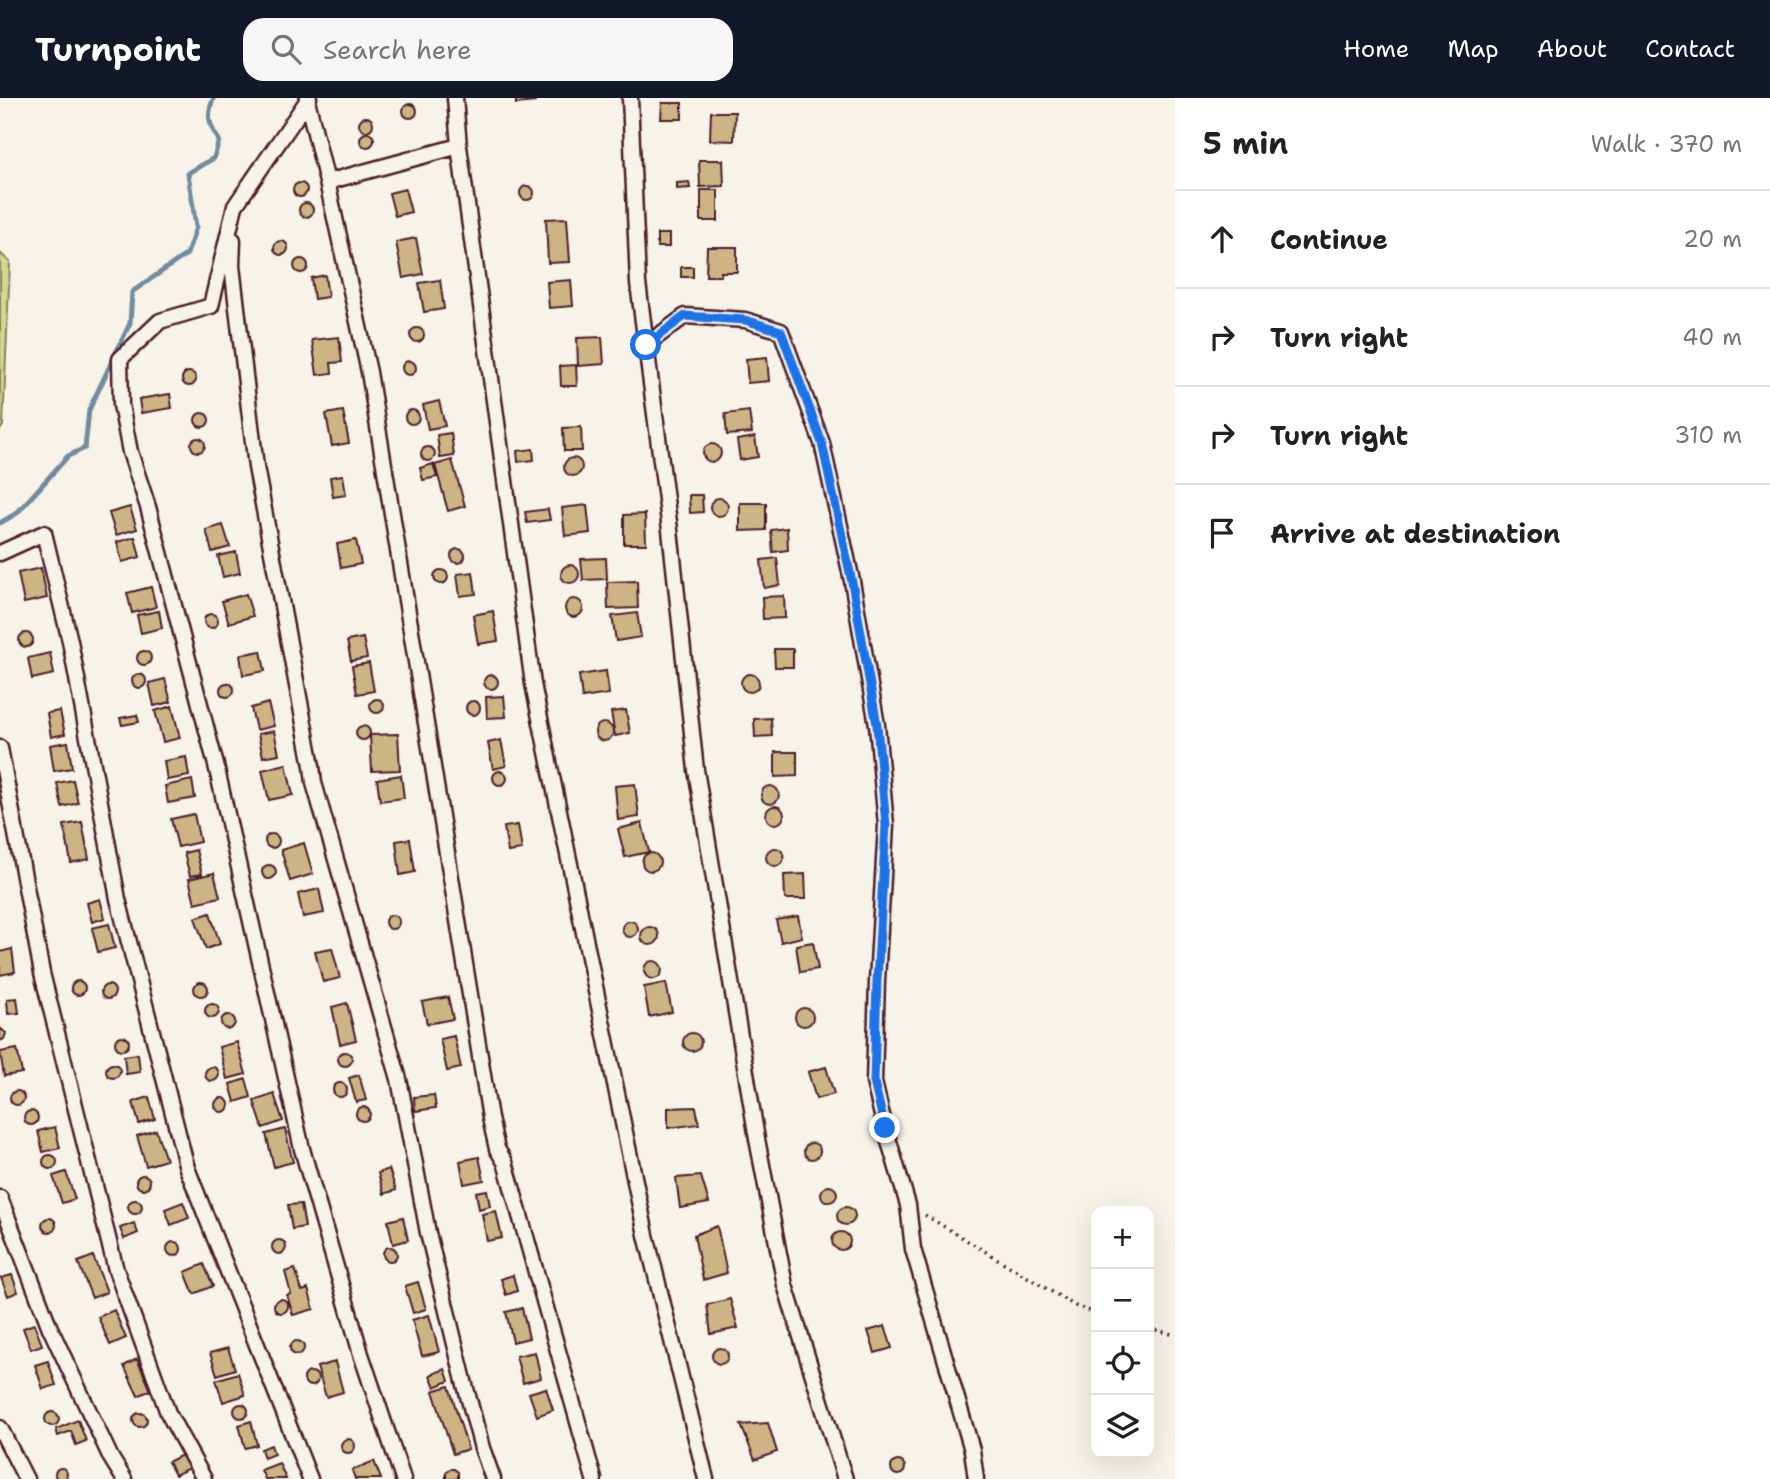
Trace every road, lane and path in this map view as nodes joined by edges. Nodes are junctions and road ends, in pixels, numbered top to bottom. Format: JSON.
{"nodes":[{"id":1,"x":455,"y":98,"type":"edge"},
{"id":2,"x":630,"y":98,"type":"edge"},
{"id":3,"x":308,"y":99,"type":"edge"},
{"id":4,"x":459,"y":146,"type":"junction"},
{"id":5,"x":327,"y":182,"type":"junction"},
{"id":6,"x":235,"y":206,"type":"junction"},
{"id":7,"x":646,"y":345,"type":"junction"},
{"id":8,"x":0,"y":553,"type":"edge"},
{"id":9,"x":0,"y":748,"type":"edge"},
{"id":10,"x":0,"y":1198,"type":"edge"},
{"id":11,"x":908,"y":1205,"type":"junction"},
{"id":12,"x":1091,"y":1311,"type":"edge"},
{"id":13,"x":1154,"y":1329,"type":"edge"},
{"id":14,"x":1175,"y":1335,"type":"edge"},
{"id":15,"x":0,"y":1428,"type":"edge"},
{"id":16,"x":26,"y":1479,"type":"edge"},
{"id":17,"x":124,"y":1479,"type":"edge"},
{"id":18,"x":204,"y":1479,"type":"edge"},
{"id":19,"x":310,"y":1479,"type":"edge"},
{"id":20,"x":403,"y":1479,"type":"edge"},
{"id":21,"x":493,"y":1479,"type":"edge"},
{"id":22,"x":594,"y":1479,"type":"edge"},
{"id":23,"x":706,"y":1479,"type":"edge"},
{"id":24,"x":845,"y":1479,"type":"edge"},
{"id":25,"x":976,"y":1479,"type":"edge"}],
"edges":[{"from":1,"to":4,"type":"street"},
{"from":2,"to":7,"type":"street"},
{"from":3,"to":5,"type":"street"},
{"from":3,"to":6,"type":"street"},
{"from":4,"to":5,"type":"street"},
{"from":4,"to":23,"type":"street"},
{"from":5,"to":22,"type":"street"},
{"from":6,"to":20,"type":"street"},
{"from":6,"to":21,"type":"street"},
{"from":7,"to":11,"type":"street"},
{"from":7,"to":24,"type":"street"},
{"from":8,"to":19,"type":"street"},
{"from":9,"to":18,"type":"street"},
{"from":10,"to":17,"type":"street"},
{"from":11,"to":12,"type":"path"},
{"from":11,"to":25,"type":"street"},
{"from":13,"to":14,"type":"path"},
{"from":15,"to":16,"type":"street"}]}
